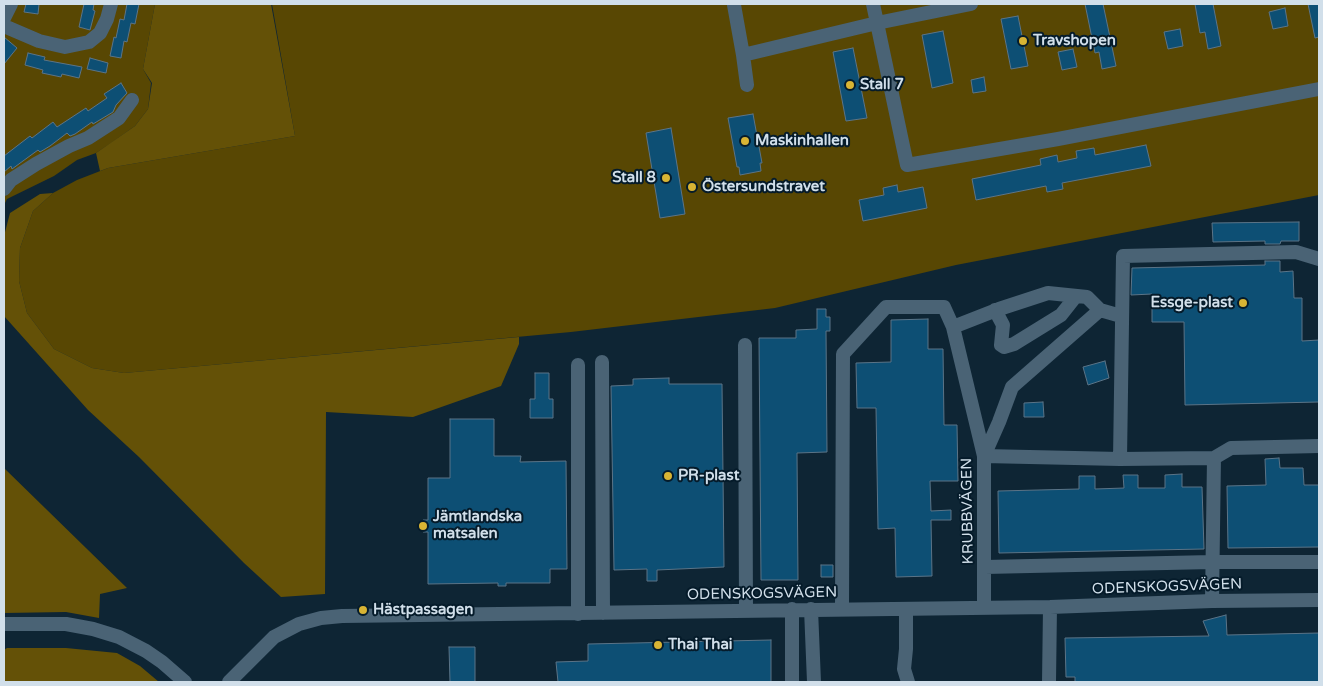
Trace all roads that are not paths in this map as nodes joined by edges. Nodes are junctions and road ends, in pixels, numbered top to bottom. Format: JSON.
{"nodes":[{"id":1,"x":11,"y":4,"type":"edge"},
{"id":2,"x":111,"y":4,"type":"edge"},
{"id":3,"x":873,"y":4,"type":"edge"},
{"id":4,"x":971,"y":4,"type":"edge"},
{"id":5,"x":734,"y":5,"type":"edge"},
{"id":6,"x":4,"y":18,"type":"edge"},
{"id":7,"x":877,"y":23,"type":"junction"},
{"id":8,"x":4,"y":26,"type":"edge"},
{"id":9,"x":744,"y":55,"type":"junction"},
{"id":10,"x":747,"y":85,"type":"dead end"},
{"id":11,"x":1319,"y":88,"type":"edge"},
{"id":12,"x":132,"y":100,"type":"dead end"},
{"id":13,"x":4,"y":189,"type":"edge"},
{"id":14,"x":1319,"y":259,"type":"edge"},
{"id":15,"x":1076,"y":296,"type":"junction"},
{"id":16,"x":995,"y":310,"type":"junction"},
{"id":17,"x":1100,"y":310,"type":"junction"},
{"id":18,"x":1121,"y":316,"type":"junction"},
{"id":19,"x":953,"y":328,"type":"junction"},
{"id":20,"x":745,"y":345,"type":"dead end"},
{"id":21,"x":602,"y":362,"type":"dead end"},
{"id":22,"x":578,"y":365,"type":"dead end"},
{"id":23,"x":1319,"y":446,"type":"edge"},
{"id":24,"x":984,"y":456,"type":"junction"},
{"id":25,"x":1214,"y":458,"type":"junction"},
{"id":26,"x":1120,"y":459,"type":"junction"},
{"id":27,"x":1212,"y":562,"type":"junction"},
{"id":28,"x":1319,"y":562,"type":"edge"},
{"id":29,"x":985,"y":567,"type":"junction"},
{"id":30,"x":1319,"y":600,"type":"edge"},
{"id":31,"x":1212,"y":601,"type":"junction"},
{"id":32,"x":1050,"y":607,"type":"junction"},
{"id":33,"x":984,"y":608,"type":"junction"},
{"id":34,"x":792,"y":609,"type":"junction"},
{"id":35,"x":811,"y":609,"type":"junction"},
{"id":36,"x":842,"y":609,"type":"junction"},
{"id":37,"x":906,"y":609,"type":"junction"},
{"id":38,"x":746,"y":610,"type":"junction"},
{"id":39,"x":603,"y":613,"type":"junction"},
{"id":40,"x":578,"y":614,"type":"junction"},
{"id":41,"x":4,"y":624,"type":"edge"},
{"id":42,"x":185,"y":682,"type":"edge"},
{"id":43,"x":229,"y":682,"type":"edge"},
{"id":44,"x":792,"y":682,"type":"edge"},
{"id":45,"x":814,"y":682,"type":"edge"},
{"id":46,"x":908,"y":682,"type":"edge"},
{"id":47,"x":1049,"y":682,"type":"edge"}],
"edges":[{"from":1,"to":6,"type":"street"},
{"from":2,"to":8,"type":"street"},
{"from":3,"to":7,"type":"street"},
{"from":4,"to":7,"type":"street"},
{"from":5,"to":9,"type":"street"},
{"from":7,"to":9,"type":"street"},
{"from":7,"to":11,"type":"street"},
{"from":9,"to":10,"type":"street"},
{"from":12,"to":13,"type":"street"},
{"from":14,"to":18,"type":"street"},
{"from":15,"to":16,"type":"street"},
{"from":15,"to":16,"type":"street"},
{"from":15,"to":17,"type":"street"},
{"from":16,"to":19,"type":"street"},
{"from":17,"to":18,"type":"street"},
{"from":17,"to":24,"type":"street"},
{"from":18,"to":26,"type":"street"},
{"from":19,"to":24,"type":"street","name":"KRUBBVÄGEN"},
{"from":19,"to":36,"type":"street","name":"KRUBBVÄGEN"},
{"from":20,"to":38,"type":"street"},
{"from":21,"to":39,"type":"street"},
{"from":22,"to":40,"type":"street"},
{"from":23,"to":25,"type":"street"},
{"from":24,"to":26,"type":"street"},
{"from":24,"to":29,"type":"street","name":"KRUBBVÄGEN"},
{"from":25,"to":26,"type":"street"},
{"from":25,"to":27,"type":"street"},
{"from":27,"to":28,"type":"street"},
{"from":27,"to":29,"type":"street"},
{"from":27,"to":31,"type":"street"},
{"from":29,"to":33,"type":"street","name":"KRUBBVÄGEN"},
{"from":30,"to":31,"type":"street","name":"ODENSKOGSVÄGEN"},
{"from":31,"to":32,"type":"street","name":"ODENSKOGSVÄGEN"},
{"from":32,"to":33,"type":"street","name":"ODENSKOGSVÄGEN"},
{"from":32,"to":47,"type":"street"},
{"from":33,"to":37,"type":"street","name":"ODENSKOGSVÄGEN"},
{"from":34,"to":35,"type":"street","name":"ODENSKOGSVÄGEN"},
{"from":34,"to":38,"type":"street","name":"ODENSKOGSVÄGEN"},
{"from":34,"to":44,"type":"street"},
{"from":35,"to":36,"type":"street","name":"ODENSKOGSVÄGEN"},
{"from":35,"to":45,"type":"street"},
{"from":36,"to":37,"type":"street","name":"ODENSKOGSVÄGEN"},
{"from":37,"to":46,"type":"street"},
{"from":38,"to":39,"type":"street","name":"ODENSKOGSVÄGEN"},
{"from":39,"to":40,"type":"street","name":"ODENSKOGSVÄGEN"},
{"from":40,"to":43,"type":"street","name":"ODENSKOGSVÄGEN"},
{"from":41,"to":42,"type":"street"}]}
